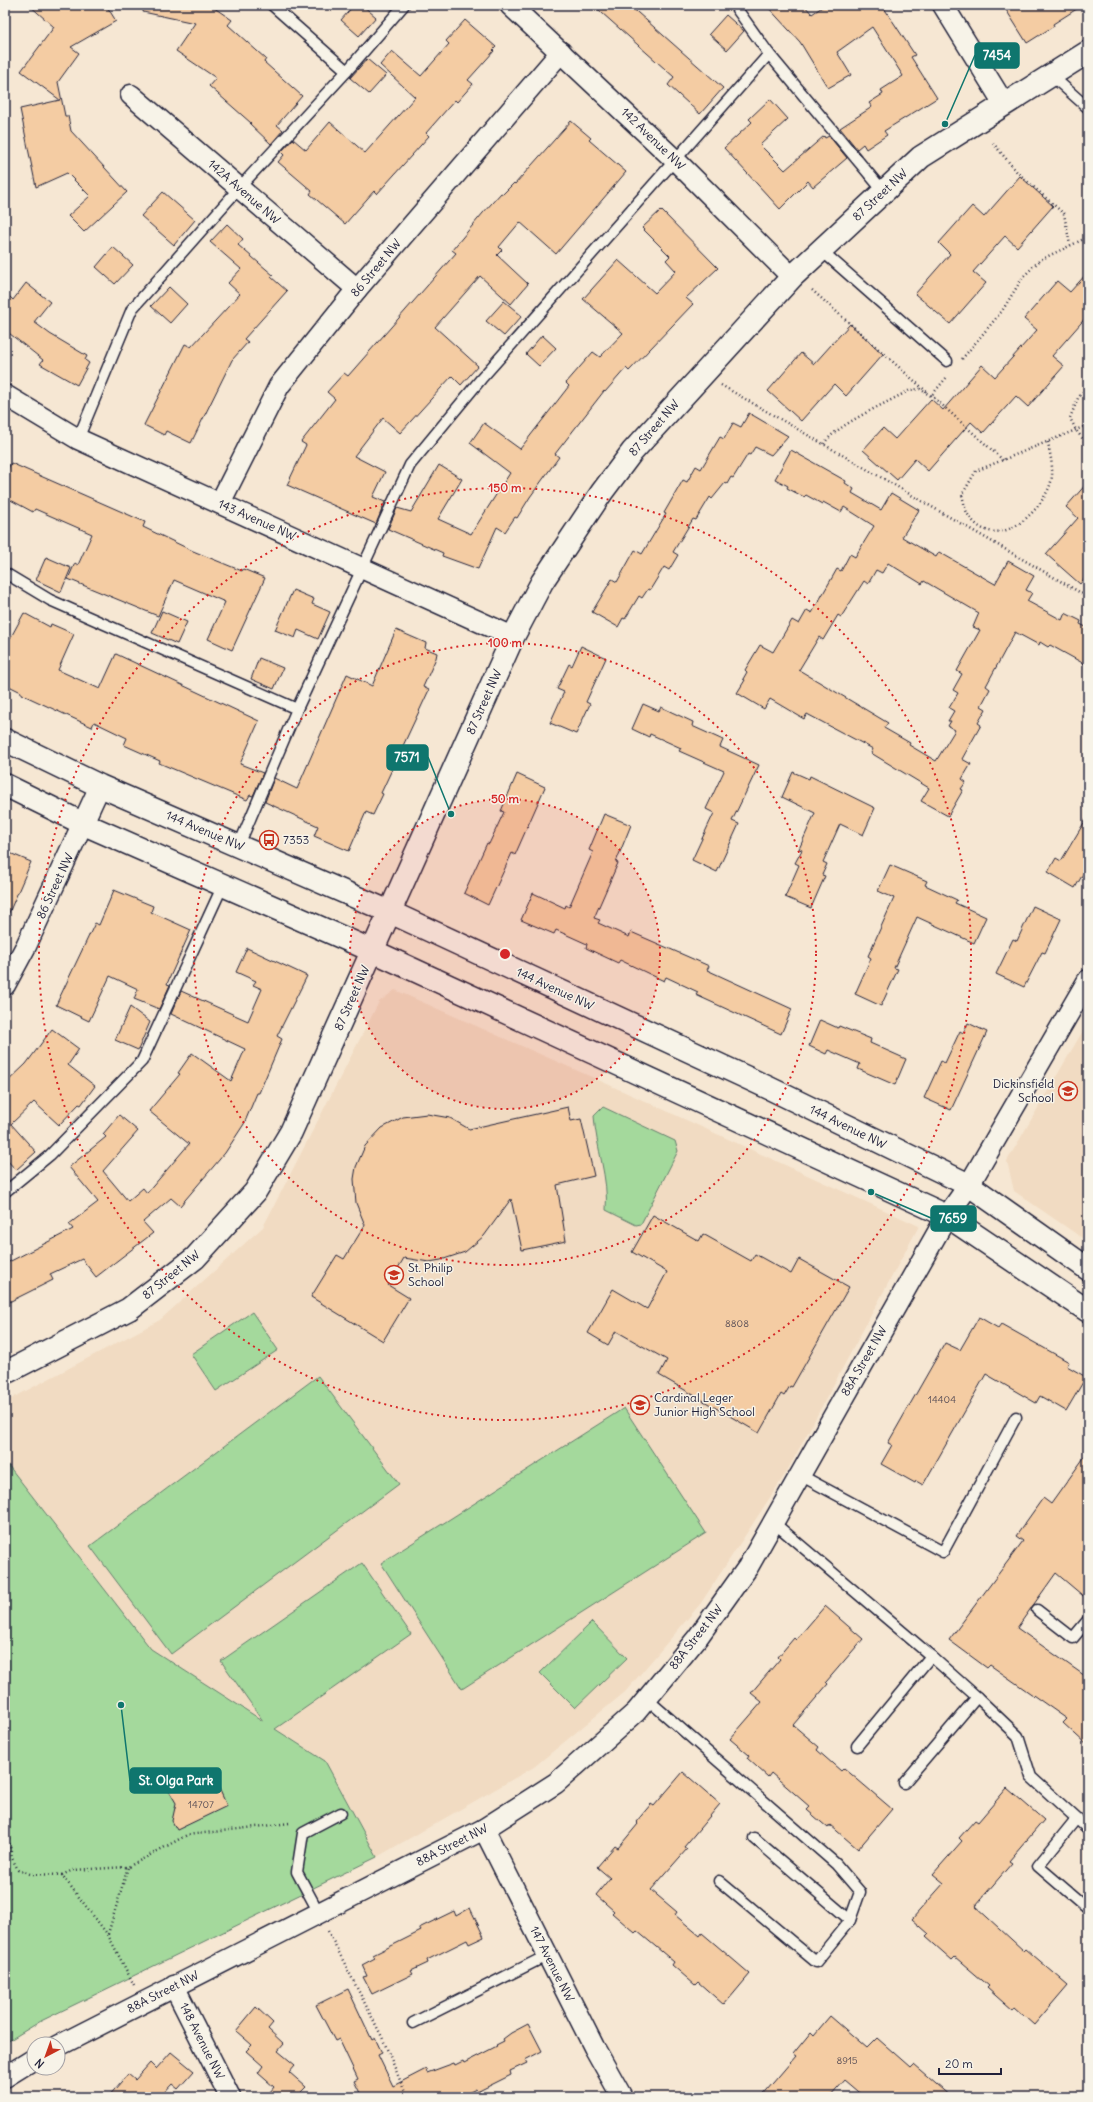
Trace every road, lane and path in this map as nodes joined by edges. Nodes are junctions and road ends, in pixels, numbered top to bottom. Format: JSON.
{"nodes":[{"id":1,"x":272,"y":5,"type":"edge"},
{"id":2,"x":404,"y":5,"type":"edge"},
{"id":3,"x":510,"y":5,"type":"edge"},
{"id":4,"x":734,"y":5,"type":"edge"},
{"id":5,"x":943,"y":5,"type":"edge"},
{"id":6,"x":561,"y":52,"type":"junction"},
{"id":7,"x":1088,"y":52,"type":"edge"},
{"id":8,"x":769,"y":54,"type":"junction"},
{"id":9,"x":347,"y":71,"type":"junction"},
{"id":10,"x":1052,"y":76,"type":"junction"},
{"id":11,"x":131,"y":95,"type":"dead end"},
{"id":12,"x":1004,"y":104,"type":"junction"},
{"id":13,"x":1088,"y":108,"type":"edge"},
{"id":14,"x":993,"y":143,"type":"dead end"},
{"id":15,"x":676,"y":161,"type":"junction"},
{"id":16,"x":240,"y":187,"type":"junction"},
{"id":17,"x":884,"y":192,"type":"junction"},
{"id":18,"x":1088,"y":240,"type":"edge"},
{"id":19,"x":1070,"y":245,"type":"junction"},
{"id":20,"x":821,"y":250,"type":"junction"},
{"id":21,"x":792,"y":277,"type":"junction"},
{"id":22,"x":357,"y":290,"type":"junction"},
{"id":23,"x":812,"y":290,"type":"dead end"},
{"id":24,"x":947,"y":360,"type":"dead end"},
{"id":25,"x":962,"y":360,"type":"dead end"},
{"id":26,"x":706,"y":370,"type":"junction"},
{"id":27,"x":952,"y":372,"type":"dead end"},
{"id":28,"x":1088,"y":386,"type":"edge"},
{"id":29,"x":5,"y":395,"type":"edge"},
{"id":30,"x":932,"y":396,"type":"junction"},
{"id":31,"x":1088,"y":425,"type":"edge"},
{"id":32,"x":1076,"y":430,"type":"junction"},
{"id":33,"x":78,"y":439,"type":"junction"},
{"id":34,"x":1048,"y":442,"type":"junction"},
{"id":35,"x":824,"y":444,"type":"junction"},
{"id":36,"x":1088,"y":446,"type":"edge"},
{"id":37,"x":1003,"y":460,"type":"junction"},
{"id":38,"x":220,"y":503,"type":"junction"},
{"id":39,"x":362,"y":567,"type":"junction"},
{"id":40,"x":5,"y":573,"type":"edge"},
{"id":41,"x":1088,"y":597,"type":"edge"},
{"id":42,"x":513,"y":636,"type":"junction"},
{"id":43,"x":297,"y":709,"type":"junction"},
{"id":44,"x":5,"y":740,"type":"edge"},
{"id":45,"x":5,"y":785,"type":"edge"},
{"id":46,"x":100,"y":786,"type":"junction"},
{"id":47,"x":84,"y":824,"type":"junction"},
{"id":48,"x":239,"y":845,"type":"junction"},
{"id":49,"x":223,"y":885,"type":"junction"},
{"id":50,"x":390,"y":912,"type":"junction"},
{"id":51,"x":373,"y":951,"type":"junction"},
{"id":52,"x":1088,"y":980,"type":"edge"},
{"id":53,"x":5,"y":985,"type":"edge"},
{"id":54,"x":969,"y":1185,"type":"junction"},
{"id":55,"x":5,"y":1192,"type":"edge"},
{"id":56,"x":947,"y":1216,"type":"junction"},
{"id":57,"x":1088,"y":1269,"type":"edge"},
{"id":58,"x":1088,"y":1311,"type":"edge"},
{"id":59,"x":5,"y":1373,"type":"edge"},
{"id":60,"x":1016,"y":1417,"type":"dead end"},
{"id":61,"x":800,"y":1475,"type":"junction"},
{"id":62,"x":773,"y":1522,"type":"junction"},
{"id":63,"x":1037,"y":1610,"type":"dead end"},
{"id":64,"x":1088,"y":1620,"type":"edge"},
{"id":65,"x":931,"y":1656,"type":"junction"},
{"id":66,"x":977,"y":1697,"type":"junction"},
{"id":67,"x":647,"y":1699,"type":"junction"},
{"id":68,"x":857,"y":1746,"type":"dead end"},
{"id":69,"x":904,"y":1783,"type":"dead end"},
{"id":70,"x":341,"y":1814,"type":"dead end"},
{"id":71,"x":1076,"y":1819,"type":"junction"},
{"id":72,"x":290,"y":1823,"type":"dead end"},
{"id":73,"x":484,"y":1829,"type":"junction"},
{"id":74,"x":1088,"y":1829,"type":"edge"},
{"id":75,"x":5,"y":1833,"type":"edge"},
{"id":76,"x":754,"y":1838,"type":"dead end"},
{"id":77,"x":128,"y":1867,"type":"junction"},
{"id":78,"x":62,"y":1875,"type":"junction"},
{"id":79,"x":719,"y":1881,"type":"dead end"},
{"id":80,"x":1088,"y":1909,"type":"edge"},
{"id":81,"x":319,"y":1913,"type":"junction"},
{"id":82,"x":850,"y":1920,"type":"junction"},
{"id":83,"x":108,"y":1934,"type":"junction"},
{"id":84,"x":548,"y":1955,"type":"junction"},
{"id":85,"x":174,"y":1986,"type":"junction"},
{"id":86,"x":143,"y":2002,"type":"junction"},
{"id":87,"x":413,"y":2023,"type":"dead end"},
{"id":88,"x":66,"y":2042,"type":"edge"},
{"id":89,"x":26,"y":2064,"type":"edge"},
{"id":90,"x":5,"y":2077,"type":"edge"},
{"id":91,"x":230,"y":2097,"type":"edge"},
{"id":92,"x":407,"y":2097,"type":"edge"},
{"id":93,"x":622,"y":2097,"type":"edge"}],
"edges":[{"from":1,"to":9,"type":"lane"},
{"from":2,"to":9,"type":"lane"},
{"from":3,"to":6,"type":"street","name":"142 Avenue NW"},
{"from":4,"to":8,"type":"lane"},
{"from":5,"to":12,"type":"street"},
{"from":6,"to":15,"type":"street","name":"142 Avenue NW"},
{"from":6,"to":22,"type":"street","name":"86 Street NW"},
{"from":7,"to":10,"type":"street","name":"87 Street NW"},
{"from":8,"to":15,"type":"lane"},
{"from":8,"to":17,"type":"lane"},
{"from":9,"to":16,"type":"lane"},
{"from":10,"to":12,"type":"street","name":"87 Street NW"},
{"from":10,"to":13,"type":"lane"},
{"from":11,"to":16,"type":"street","name":"142A Avenue NW"},
{"from":12,"to":17,"type":"street","name":"87 Street NW"},
{"from":14,"to":19,"type":"path"},
{"from":15,"to":21,"type":"street","name":"142 Avenue NW"},
{"from":15,"to":39,"type":"lane"},
{"from":16,"to":22,"type":"street","name":"142A Avenue NW"},
{"from":16,"to":33,"type":"lane"},
{"from":17,"to":20,"type":"street","name":"87 Street NW"},
{"from":18,"to":19,"type":"path"},
{"from":19,"to":25,"type":"path"},
{"from":20,"to":21,"type":"street","name":"87 Street NW"},
{"from":20,"to":24,"type":"lane"},
{"from":21,"to":26,"type":"street","name":"87 Street NW"},
{"from":22,"to":38,"type":"street","name":"86 Street NW"},
{"from":23,"to":30,"type":"path"},
{"from":26,"to":35,"type":"path"},
{"from":26,"to":42,"type":"street","name":"87 Street NW"},
{"from":27,"to":30,"type":"path"},
{"from":28,"to":32,"type":"path"},
{"from":29,"to":33,"type":"street","name":"143 Avenue NW"},
{"from":30,"to":35,"type":"path"},
{"from":30,"to":37,"type":"path"},
{"from":31,"to":32,"type":"path"},
{"from":32,"to":34,"type":"path"},
{"from":32,"to":36,"type":"path"},
{"from":33,"to":38,"type":"street","name":"143 Avenue NW"},
{"from":34,"to":37,"type":"path"},
{"from":34,"to":37,"type":"path"},
{"from":35,"to":41,"type":"path"},
{"from":38,"to":39,"type":"street","name":"143 Avenue NW"},
{"from":39,"to":42,"type":"street","name":"143 Avenue NW"},
{"from":39,"to":43,"type":"lane"},
{"from":40,"to":43,"type":"lane"},
{"from":42,"to":50,"type":"street","name":"87 Street NW"},
{"from":43,"to":48,"type":"lane"},
{"from":44,"to":46,"type":"street","name":"144 Avenue NW"},
{"from":45,"to":47,"type":"street"},
{"from":46,"to":47,"type":"street","name":"86 Street NW"},
{"from":46,"to":48,"type":"street","name":"144 Avenue NW"},
{"from":47,"to":49,"type":"street"},
{"from":47,"to":53,"type":"street","name":"86 Street NW"},
{"from":48,"to":50,"type":"street","name":"144 Avenue NW"},
{"from":49,"to":51,"type":"street"},
{"from":49,"to":55,"type":"lane"},
{"from":50,"to":51,"type":"street","name":"87 Street NW"},
{"from":50,"to":54,"type":"street","name":"144 Avenue NW"},
{"from":51,"to":56,"type":"street"},
{"from":51,"to":59,"type":"street","name":"87 Street NW"},
{"from":52,"to":54,"type":"street","name":"88A Street NW"},
{"from":54,"to":56,"type":"street","name":"88A Street NW"},
{"from":54,"to":57,"type":"street","name":"144 Avenue NW"},
{"from":56,"to":58,"type":"street"},
{"from":56,"to":61,"type":"street","name":"88A Street NW"},
{"from":60,"to":61,"type":"lane"},
{"from":61,"to":62,"type":"street","name":"88A Street NW"},
{"from":62,"to":65,"type":"lane"},
{"from":62,"to":67,"type":"street","name":"88A Street NW"},
{"from":63,"to":64,"type":"lane"},
{"from":65,"to":66,"type":"lane"},
{"from":65,"to":68,"type":"lane"},
{"from":66,"to":69,"type":"lane"},
{"from":66,"to":71,"type":"lane"},
{"from":67,"to":73,"type":"street","name":"88A Street NW"},
{"from":67,"to":82,"type":"lane"},
{"from":70,"to":81,"type":"lane"},
{"from":71,"to":74,"type":"lane"},
{"from":71,"to":80,"type":"lane"},
{"from":72,"to":77,"type":"path"},
{"from":73,"to":81,"type":"street","name":"88A Street NW"},
{"from":73,"to":84,"type":"street","name":"147 Avenue NW"},
{"from":75,"to":78,"type":"path"},
{"from":76,"to":82,"type":"lane"},
{"from":77,"to":78,"type":"path"},
{"from":77,"to":83,"type":"path"},
{"from":78,"to":83,"type":"path"},
{"from":79,"to":82,"type":"lane"},
{"from":81,"to":85,"type":"street","name":"88A Street NW"},
{"from":81,"to":92,"type":"path"},
{"from":83,"to":86,"type":"path"},
{"from":84,"to":87,"type":"lane"},
{"from":84,"to":93,"type":"street","name":"147 Avenue NW"},
{"from":85,"to":86,"type":"street","name":"88A Street NW"},
{"from":85,"to":91,"type":"street","name":"148 Avenue NW"},
{"from":86,"to":88,"type":"street","name":"88A Street NW"},
{"from":89,"to":90,"type":"street"}]}
